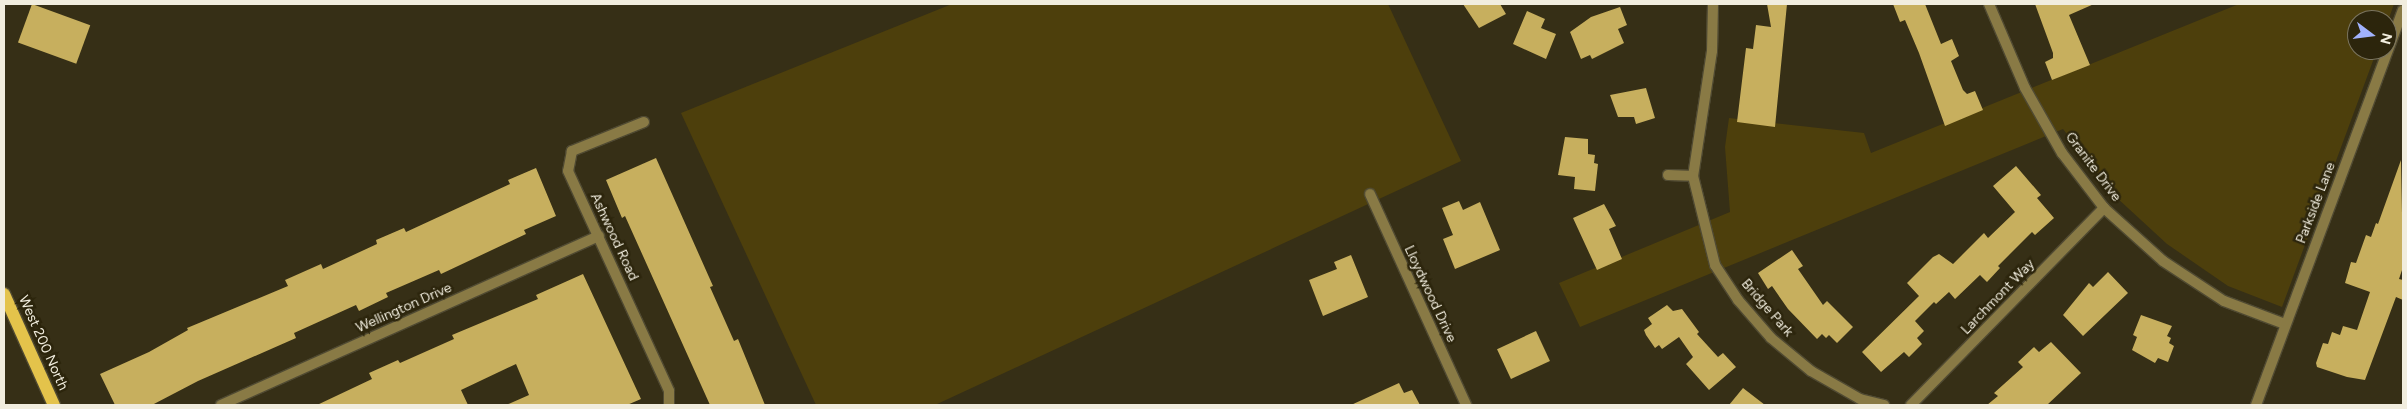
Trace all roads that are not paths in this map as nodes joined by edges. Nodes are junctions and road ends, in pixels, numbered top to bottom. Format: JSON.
{"nodes":[{"id":1,"x":1712,"y":4,"type":"edge"},
{"id":2,"x":1989,"y":4,"type":"edge"},
{"id":3,"x":2403,"y":10,"type":"edge"},
{"id":4,"x":644,"y":122,"type":"dead end"},
{"id":5,"x":1668,"y":175,"type":"dead end"},
{"id":6,"x":1693,"y":176,"type":"junction"},
{"id":7,"x":1370,"y":194,"type":"dead end"},
{"id":8,"x":2104,"y":208,"type":"junction"},
{"id":9,"x":599,"y":236,"type":"junction"},
{"id":10,"x":4,"y":294,"type":"edge"},
{"id":11,"x":2285,"y":324,"type":"junction"},
{"id":12,"x":54,"y":405,"type":"edge"},
{"id":13,"x":222,"y":405,"type":"edge"},
{"id":14,"x":669,"y":405,"type":"edge"},
{"id":15,"x":1466,"y":405,"type":"edge"},
{"id":16,"x":1884,"y":405,"type":"edge"},
{"id":17,"x":1911,"y":405,"type":"edge"},
{"id":18,"x":2256,"y":405,"type":"edge"}],
"edges":[{"from":1,"to":6,"type":"street","name":"Bridge Park"},
{"from":2,"to":8,"type":"street","name":"Granite Drive"},
{"from":3,"to":11,"type":"street","name":"Parkside Lane"},
{"from":4,"to":9,"type":"street","name":"Ashwood Road"},
{"from":5,"to":6,"type":"street"},
{"from":6,"to":16,"type":"street","name":"Bridge Park"},
{"from":7,"to":15,"type":"street","name":"Lloydwood Drive"},
{"from":8,"to":11,"type":"street","name":"Granite Drive"},
{"from":8,"to":17,"type":"street","name":"Larchmont Way"},
{"from":9,"to":13,"type":"street","name":"Wellington Drive"},
{"from":9,"to":14,"type":"street","name":"Ashwood Road"},
{"from":10,"to":12,"type":"main road","name":"West 200 North"},
{"from":11,"to":18,"type":"street","name":"Parkside Lane"}]}
